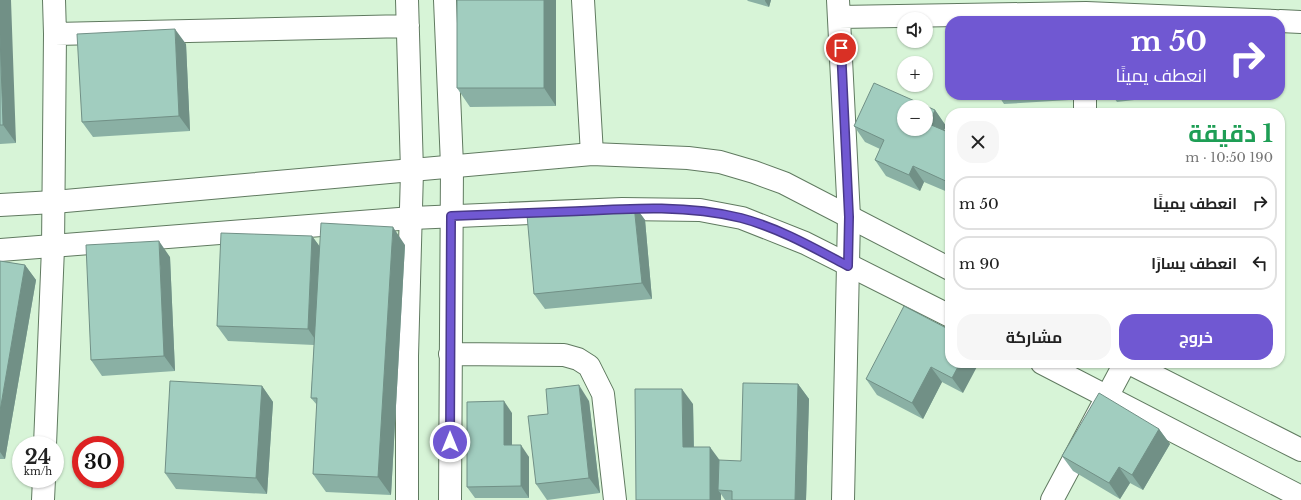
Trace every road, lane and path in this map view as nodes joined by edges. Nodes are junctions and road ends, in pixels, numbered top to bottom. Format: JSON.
{"nodes":[{"id":1,"x":54,"y":0,"type":"edge"},
{"id":2,"x":407,"y":0,"type":"edge"},
{"id":3,"x":445,"y":0,"type":"edge"},
{"id":4,"x":583,"y":0,"type":"edge"},
{"id":5,"x":839,"y":9,"type":"edge"},
{"id":6,"x":1086,"y":11,"type":"edge"},
{"id":7,"x":1180,"y":16,"type":"edge"},
{"id":8,"x":1285,"y":21,"type":"edge"},
{"id":9,"x":1301,"y":22,"type":"edge"},
{"id":10,"x":408,"y":26,"type":"junction"},
{"id":11,"x":54,"y":34,"type":"junction"},
{"id":12,"x":592,"y":154,"type":"junction"},
{"id":13,"x":452,"y":165,"type":"junction"},
{"id":14,"x":412,"y":171,"type":"junction"},
{"id":15,"x":54,"y":202,"type":"junction"},
{"id":16,"x":0,"y":205,"type":"edge"},
{"id":17,"x":451,"y":216,"type":"junction"},
{"id":18,"x":849,"y":217,"type":"junction"},
{"id":19,"x":412,"y":218,"type":"junction"},
{"id":20,"x":53,"y":248,"type":"junction"},
{"id":21,"x":0,"y":250,"type":"edge"},
{"id":22,"x":848,"y":266,"type":"junction"},
{"id":23,"x":945,"y":266,"type":"edge"},
{"id":24,"x":945,"y":314,"type":"edge"},
{"id":25,"x":450,"y":354,"type":"junction"},
{"id":26,"x":1122,"y":368,"type":"edge"},
{"id":27,"x":1139,"y":368,"type":"edge"},
{"id":28,"x":1069,"y":369,"type":"edge"},
{"id":29,"x":1107,"y":397,"type":"junction"},
{"id":30,"x":45,"y":436,"type":"edge"},
{"id":31,"x":1301,"y":450,"type":"edge"},
{"id":32,"x":44,"y":488,"type":"edge"},
{"id":33,"x":1301,"y":497,"type":"edge"},
{"id":34,"x":43,"y":500,"type":"edge"},
{"id":35,"x":407,"y":500,"type":"edge"},
{"id":36,"x":450,"y":500,"type":"edge"},
{"id":37,"x":615,"y":500,"type":"edge"},
{"id":38,"x":843,"y":500,"type":"edge"},
{"id":39,"x":1052,"y":500,"type":"edge"}],
"edges":[{"from":1,"to":11,"type":"street"},
{"from":2,"to":10,"type":"street"},
{"from":3,"to":13,"type":"street"},
{"from":4,"to":12,"type":"street"},
{"from":5,"to":6,"type":"street"},
{"from":5,"to":18,"type":"street"},
{"from":6,"to":7,"type":"street"},
{"from":8,"to":9,"type":"street"},
{"from":10,"to":11,"type":"street"},
{"from":10,"to":14,"type":"street"},
{"from":11,"to":15,"type":"street"},
{"from":12,"to":13,"type":"street"},
{"from":12,"to":18,"type":"street"},
{"from":13,"to":14,"type":"street"},
{"from":13,"to":17,"type":"street"},
{"from":14,"to":15,"type":"street"},
{"from":14,"to":19,"type":"street"},
{"from":15,"to":16,"type":"street"},
{"from":15,"to":20,"type":"street"},
{"from":17,"to":19,"type":"street"},
{"from":17,"to":22,"type":"street"},
{"from":17,"to":25,"type":"street"},
{"from":18,"to":22,"type":"street"},
{"from":18,"to":23,"type":"street"},
{"from":19,"to":20,"type":"street"},
{"from":19,"to":35,"type":"street"},
{"from":20,"to":21,"type":"street"},
{"from":20,"to":30,"type":"street"},
{"from":22,"to":24,"type":"street"},
{"from":22,"to":38,"type":"street"},
{"from":25,"to":36,"type":"street"},
{"from":25,"to":37,"type":"street"},
{"from":26,"to":29,"type":"street"},
{"from":27,"to":31,"type":"street"},
{"from":28,"to":29,"type":"street"},
{"from":29,"to":33,"type":"street"},
{"from":29,"to":39,"type":"street"},
{"from":32,"to":34,"type":"street"}]}
